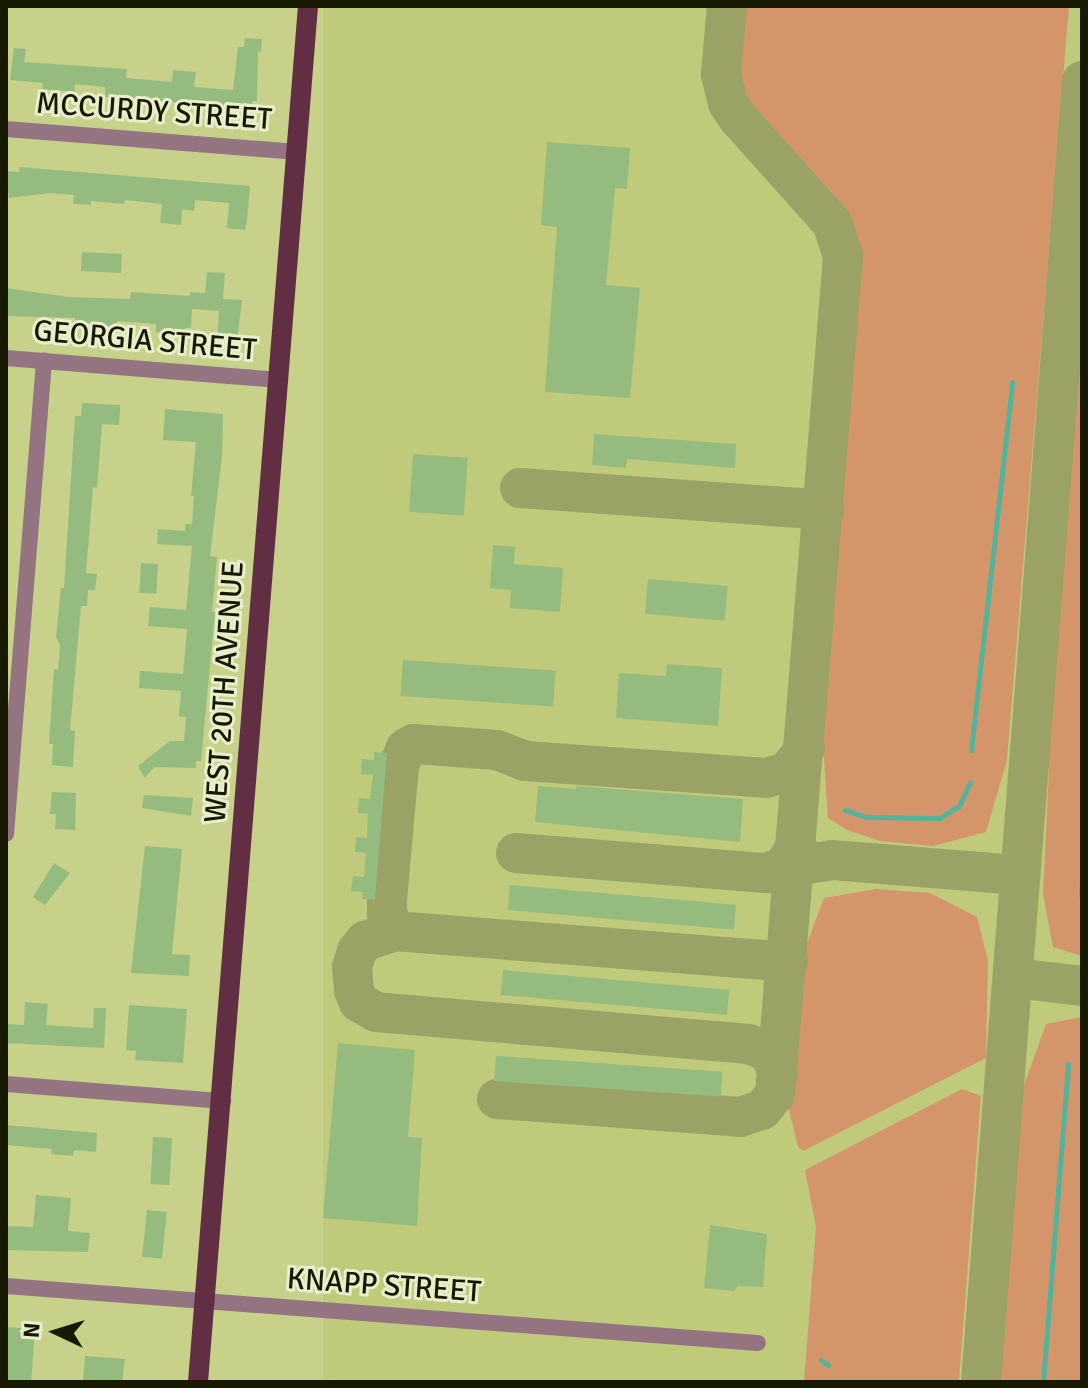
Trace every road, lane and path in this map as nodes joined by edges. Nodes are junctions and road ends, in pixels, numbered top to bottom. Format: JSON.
{"nodes":[{"id":1,"x":308,"y":6,"type":"edge"},
{"id":2,"x":6,"y":129,"type":"edge"},
{"id":3,"x":298,"y":152,"type":"junction"},
{"id":4,"x":6,"y":358,"type":"edge"},
{"id":5,"x":44,"y":361,"type":"junction"},
{"id":6,"x":280,"y":380,"type":"junction"},
{"id":7,"x":6,"y":834,"type":"edge"},
{"id":8,"x":6,"y":1084,"type":"edge"},
{"id":9,"x":223,"y":1101,"type":"junction"},
{"id":10,"x":6,"y":1286,"type":"edge"},
{"id":11,"x":205,"y":1302,"type":"junction"},
{"id":12,"x":758,"y":1343,"type":"dead end"},
{"id":13,"x":198,"y":1382,"type":"edge"}],
"edges":[{"from":1,"to":3,"type":"main road","name":"WEST 20TH AVENUE"},
{"from":2,"to":3,"type":"street","name":"MCCURDY STREET"},
{"from":3,"to":6,"type":"main road","name":"WEST 20TH AVENUE"},
{"from":4,"to":5,"type":"street","name":"GEORGIA STREET"},
{"from":5,"to":6,"type":"street","name":"GEORGIA STREET"},
{"from":5,"to":7,"type":"street"},
{"from":6,"to":9,"type":"main road","name":"WEST 20TH AVENUE"},
{"from":8,"to":9,"type":"street"},
{"from":9,"to":11,"type":"main road","name":"WEST 20TH AVENUE"},
{"from":10,"to":11,"type":"street","name":"KNAPP STREET"},
{"from":11,"to":12,"type":"street","name":"KNAPP STREET"},
{"from":11,"to":13,"type":"main road","name":"WEST 20TH AVENUE"}]}
